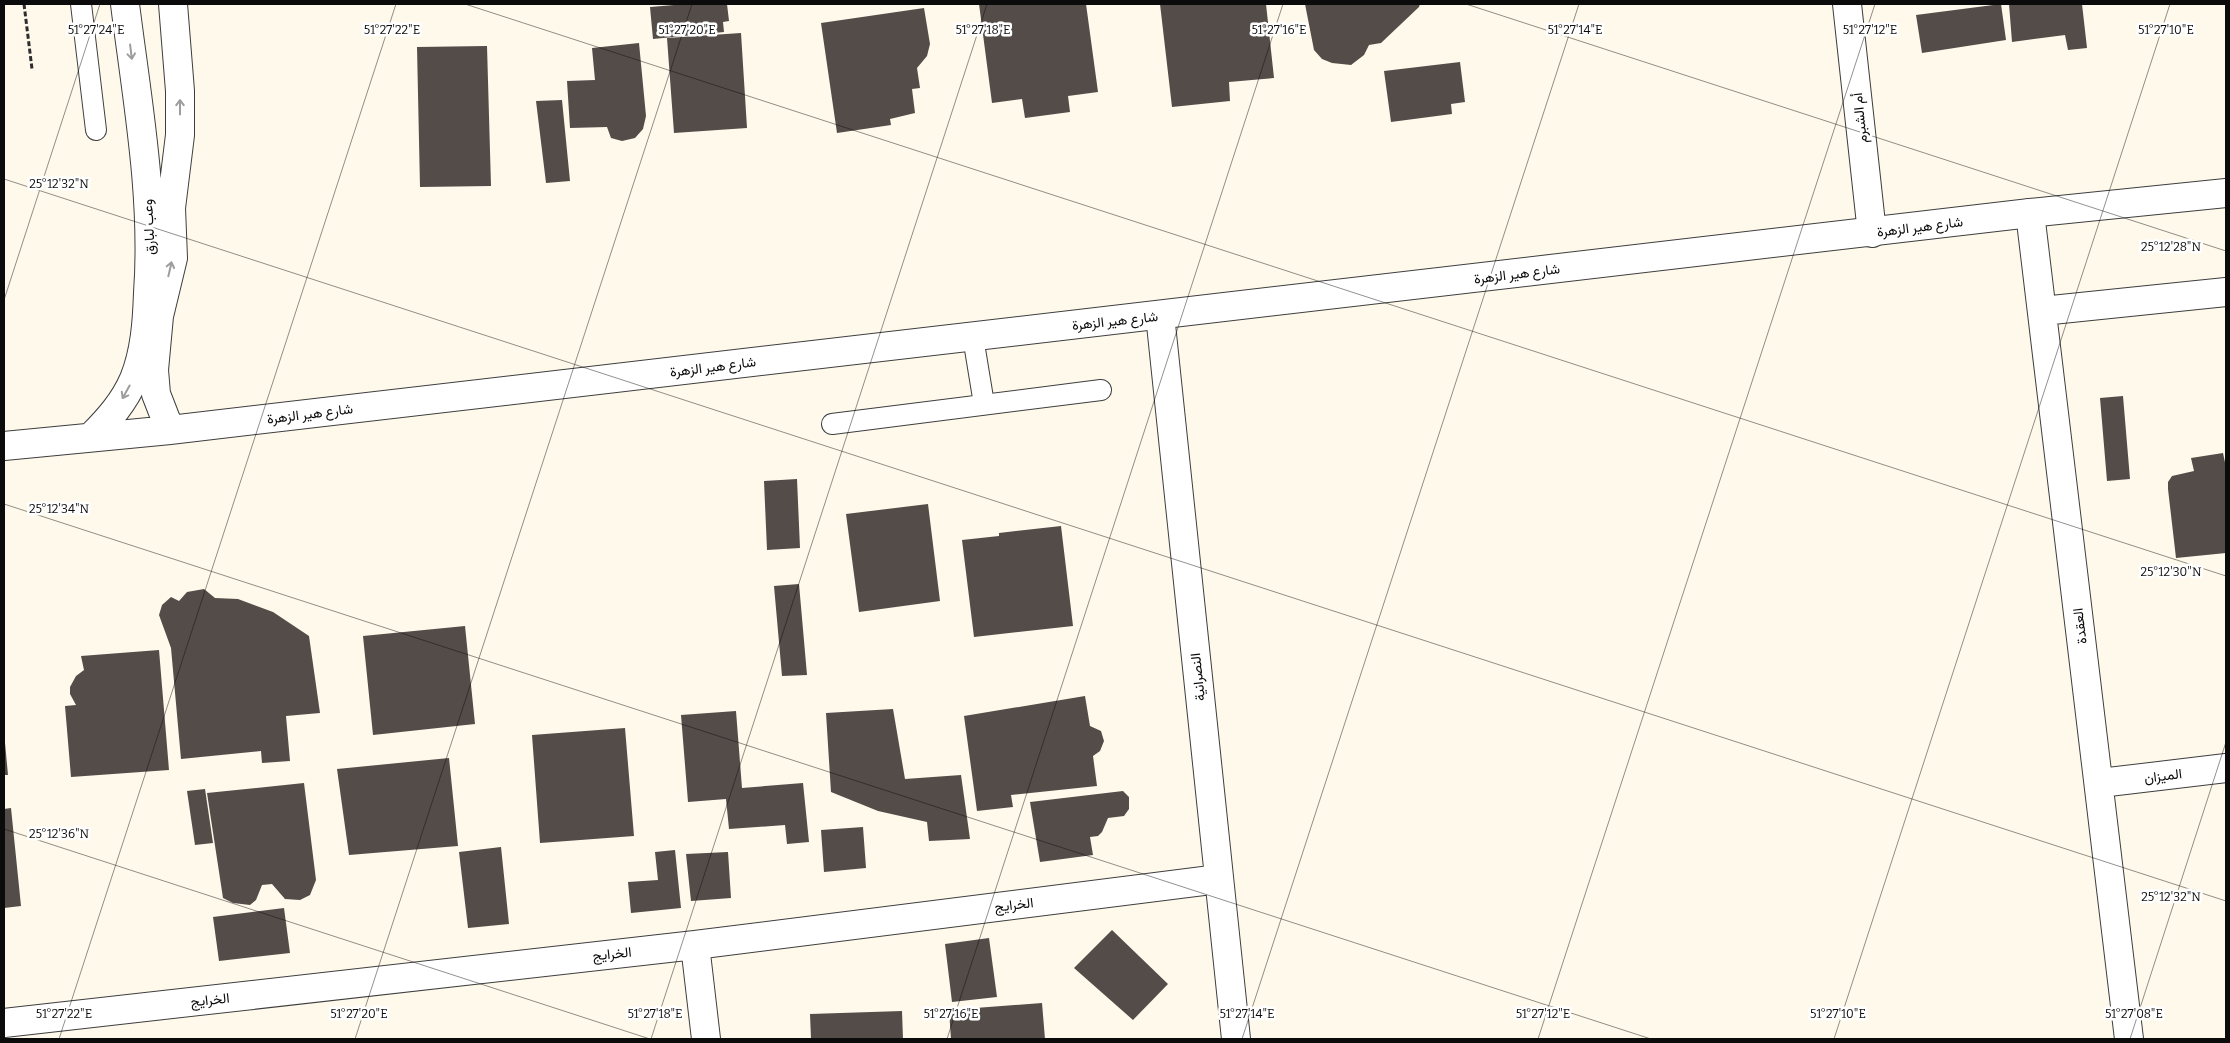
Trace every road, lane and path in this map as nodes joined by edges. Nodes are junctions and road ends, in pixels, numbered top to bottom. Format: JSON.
{"nodes":[{"id":1,"x":24,"y":4,"type":"edge"},
{"id":2,"x":81,"y":4,"type":"edge"},
{"id":3,"x":125,"y":4,"type":"edge"},
{"id":4,"x":173,"y":4,"type":"edge"},
{"id":5,"x":1847,"y":4,"type":"edge"},
{"id":6,"x":32,"y":69,"type":"dead end"},
{"id":7,"x":96,"y":130,"type":"dead end"},
{"id":8,"x":2226,"y":193,"type":"edge"},
{"id":9,"x":2030,"y":214,"type":"junction"},
{"id":10,"x":1872,"y":232,"type":"junction"},
{"id":11,"x":2226,"y":292,"type":"edge"},
{"id":12,"x":2042,"y":311,"type":"junction"},
{"id":13,"x":1160,"y":315,"type":"junction"},
{"id":14,"x":974,"y":337,"type":"junction"},
{"id":15,"x":1101,"y":390,"type":"dead end"},
{"id":16,"x":984,"y":404,"type":"junction"},
{"id":17,"x":832,"y":424,"type":"dead end"},
{"id":18,"x":170,"y":430,"type":"junction"},
{"id":19,"x":92,"y":436,"type":"junction"},
{"id":20,"x":4,"y":446,"type":"edge"},
{"id":21,"x":2226,"y":768,"type":"edge"},
{"id":22,"x":2100,"y":783,"type":"junction"},
{"id":23,"x":1220,"y":879,"type":"junction"},
{"id":24,"x":695,"y":945,"type":"junction"},
{"id":25,"x":4,"y":1023,"type":"edge"},
{"id":26,"x":706,"y":1039,"type":"edge"},
{"id":27,"x":1236,"y":1039,"type":"edge"},
{"id":28,"x":2129,"y":1039,"type":"edge"}],
"edges":[{"from":1,"to":6,"type":"path"},
{"from":2,"to":7,"type":"lane"},
{"from":3,"to":19,"type":"street","name":"وعب لبارق","one_way":true},
{"from":18,"to":4,"type":"street","name":"وعب لبارق","one_way":true},
{"from":5,"to":10,"type":"street","name":"أم الشبرم"},
{"from":8,"to":9,"type":"street","name":"شارع هير الزهرة"},
{"from":9,"to":10,"type":"street","name":"شارع هير الزهرة"},
{"from":9,"to":12,"type":"street","name":"العقدة"},
{"from":10,"to":13,"type":"street","name":"شارع هير الزهرة"},
{"from":11,"to":12,"type":"street"},
{"from":12,"to":22,"type":"street","name":"العقدة"},
{"from":13,"to":14,"type":"street","name":"شارع هير الزهرة"},
{"from":13,"to":23,"type":"street","name":"النصرانية"},
{"from":14,"to":16,"type":"lane"},
{"from":14,"to":18,"type":"street","name":"شارع هير الزهرة"},
{"from":15,"to":16,"type":"lane"},
{"from":16,"to":17,"type":"lane"},
{"from":18,"to":19,"type":"street","name":"شارع هير الزهرة"},
{"from":19,"to":20,"type":"street","name":"شارع هير الزهرة"},
{"from":21,"to":22,"type":"street","name":"الميزان"},
{"from":22,"to":28,"type":"street","name":"العقدة"},
{"from":23,"to":24,"type":"street","name":"الخرايج"},
{"from":23,"to":27,"type":"street","name":"النصرانية"},
{"from":24,"to":25,"type":"street","name":"الخرايج"},
{"from":24,"to":26,"type":"street"}]}
